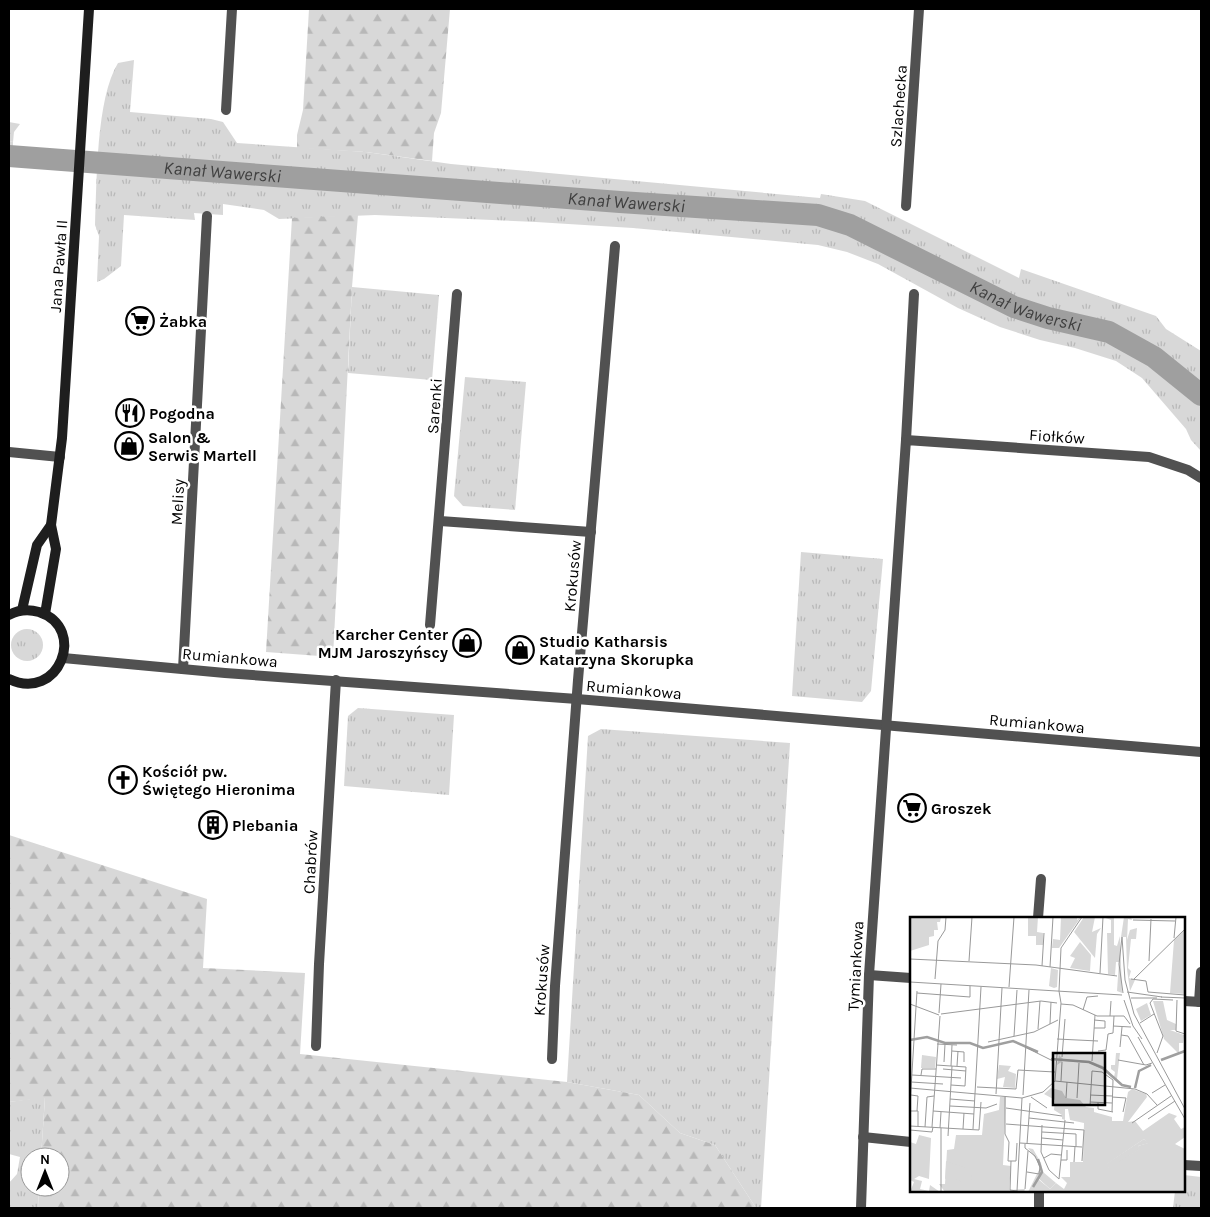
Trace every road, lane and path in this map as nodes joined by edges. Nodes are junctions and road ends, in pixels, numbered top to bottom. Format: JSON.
{"nodes":[{"id":1,"x":89,"y":9,"type":"edge"},
{"id":2,"x":232,"y":9,"type":"edge"},
{"id":3,"x":919,"y":9,"type":"edge"},
{"id":4,"x":226,"y":110,"type":"dead end"},
{"id":5,"x":906,"y":206,"type":"dead end"},
{"id":6,"x":207,"y":216,"type":"dead end"},
{"id":7,"x":615,"y":246,"type":"dead end"},
{"id":8,"x":457,"y":294,"type":"dead end"},
{"id":9,"x":914,"y":294,"type":"dead end"},
{"id":10,"x":906,"y":440,"type":"junction"},
{"id":11,"x":9,"y":452,"type":"edge"},
{"id":12,"x":60,"y":457,"type":"junction"},
{"id":13,"x":1201,"y":478,"type":"edge"},
{"id":14,"x":440,"y":522,"type":"junction"},
{"id":15,"x":51,"y":525,"type":"junction"},
{"id":16,"x":591,"y":532,"type":"junction"},
{"id":17,"x":22,"y":610,"type":"junction"},
{"id":18,"x":45,"y":614,"type":"junction"},
{"id":19,"x":9,"y":615,"type":"edge"},
{"id":20,"x":430,"y":625,"type":"dead end"},
{"id":21,"x":63,"y":658,"type":"junction"},
{"id":22,"x":183,"y":669,"type":"junction"},
{"id":23,"x":336,"y":680,"type":"junction"},
{"id":24,"x":13,"y":681,"type":"edge"},
{"id":25,"x":9,"y":691,"type":"edge"},
{"id":26,"x":577,"y":699,"type":"junction"},
{"id":27,"x":887,"y":725,"type":"junction"},
{"id":28,"x":1201,"y":752,"type":"edge"},
{"id":29,"x":1041,"y":879,"type":"dead end"},
{"id":30,"x":1038,"y":917,"type":"edge"},
{"id":31,"x":1201,"y":972,"type":"edge"},
{"id":32,"x":869,"y":975,"type":"junction"},
{"id":33,"x":910,"y":978,"type":"edge"},
{"id":34,"x":1185,"y":1001,"type":"edge"},
{"id":35,"x":1200,"y":1002,"type":"edge"},
{"id":36,"x":316,"y":1046,"type":"dead end"},
{"id":37,"x":552,"y":1059,"type":"dead end"},
{"id":38,"x":863,"y":1138,"type":"junction"},
{"id":39,"x":910,"y":1142,"type":"edge"},
{"id":40,"x":1185,"y":1165,"type":"edge"},
{"id":41,"x":1201,"y":1166,"type":"edge"},
{"id":42,"x":1040,"y":1192,"type":"edge"},
{"id":43,"x":861,"y":1208,"type":"edge"},
{"id":44,"x":1038,"y":1208,"type":"edge"}],
"edges":[{"from":1,"to":12,"type":"street","name":"Jana Pawła II"},
{"from":2,"to":4,"type":"street"},
{"from":3,"to":5,"type":"street","name":"Szlachecka"},
{"from":6,"to":22,"type":"street","name":"Melisy"},
{"from":7,"to":16,"type":"street","name":"Krokusów"},
{"from":8,"to":14,"type":"street","name":"Sarenki"},
{"from":9,"to":10,"type":"street"},
{"from":10,"to":13,"type":"street","name":"Fiołków"},
{"from":10,"to":27,"type":"street"},
{"from":11,"to":12,"type":"street"},
{"from":12,"to":15,"type":"street","name":"Jana Pawła II"},
{"from":14,"to":16,"type":"street"},
{"from":14,"to":20,"type":"street","name":"Sarenki"},
{"from":15,"to":17,"type":"street","name":"Jana Pawła II"},
{"from":15,"to":18,"type":"street","name":"Jana Pawła II"},
{"from":16,"to":26,"type":"street","name":"Krokusów"},
{"from":17,"to":18,"type":"street"},
{"from":17,"to":19,"type":"street"},
{"from":18,"to":21,"type":"street"},
{"from":21,"to":22,"type":"street","name":"Rumiankowa"},
{"from":21,"to":24,"type":"street"},
{"from":22,"to":23,"type":"street","name":"Rumiankowa"},
{"from":23,"to":26,"type":"street","name":"Rumiankowa"},
{"from":23,"to":36,"type":"street","name":"Chabrów"},
{"from":24,"to":25,"type":"street"},
{"from":26,"to":27,"type":"street","name":"Rumiankowa"},
{"from":26,"to":37,"type":"street","name":"Krokusów"},
{"from":27,"to":28,"type":"street","name":"Rumiankowa"},
{"from":27,"to":32,"type":"street","name":"Tymiankowa"},
{"from":29,"to":30,"type":"street"},
{"from":31,"to":35,"type":"street"},
{"from":32,"to":33,"type":"street"},
{"from":32,"to":38,"type":"street","name":"Tymiankowa"},
{"from":34,"to":35,"type":"street"},
{"from":38,"to":39,"type":"street"},
{"from":38,"to":43,"type":"street","name":"Tymiankowa"},
{"from":40,"to":41,"type":"street"},
{"from":42,"to":44,"type":"street"}]}
